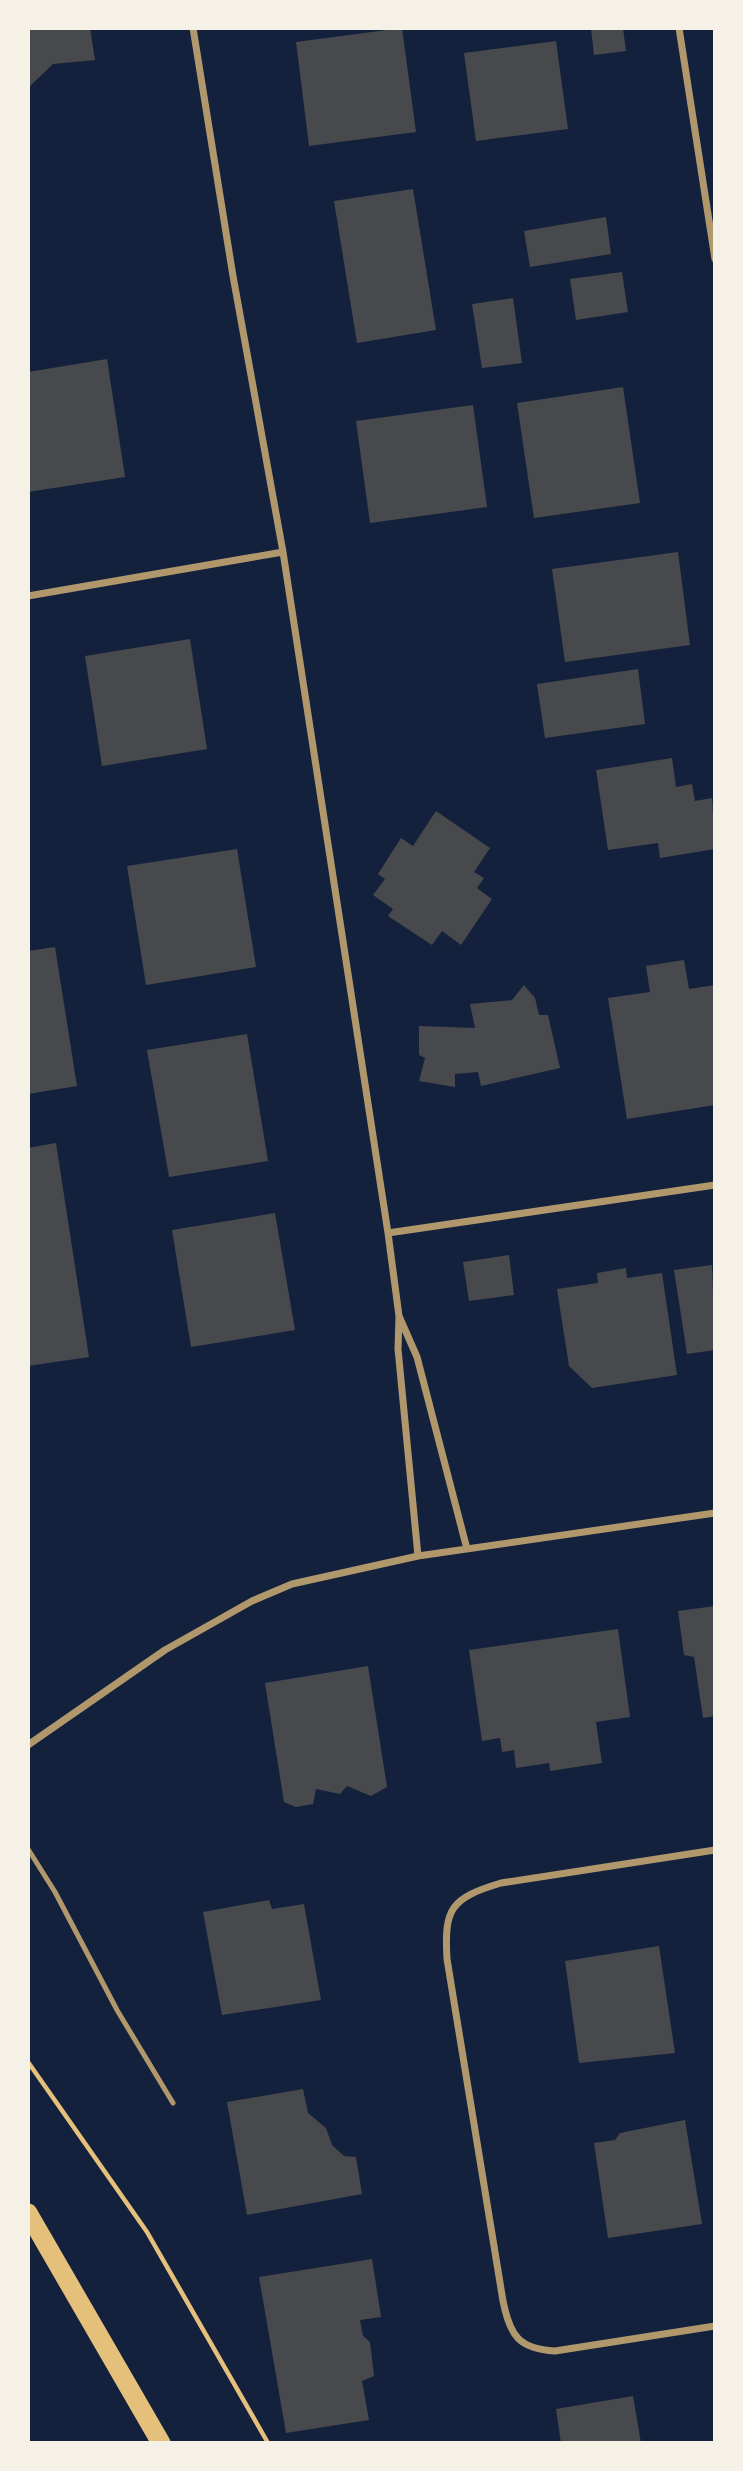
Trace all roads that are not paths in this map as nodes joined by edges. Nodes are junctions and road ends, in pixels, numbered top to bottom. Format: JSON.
{"nodes":[{"id":1,"x":193,"y":28,"type":"edge"},
{"id":2,"x":679,"y":28,"type":"edge"},
{"id":3,"x":715,"y":259,"type":"edge"},
{"id":4,"x":283,"y":552,"type":"junction"},
{"id":5,"x":28,"y":596,"type":"edge"},
{"id":6,"x":715,"y":1185,"type":"edge"},
{"id":7,"x":388,"y":1233,"type":"junction"},
{"id":8,"x":399,"y":1316,"type":"junction"},
{"id":9,"x":715,"y":1513,"type":"edge"},
{"id":10,"x":467,"y":1549,"type":"junction"},
{"id":11,"x":418,"y":1556,"type":"junction"},
{"id":12,"x":28,"y":1745,"type":"edge"},
{"id":13,"x":28,"y":1849,"type":"edge"},
{"id":14,"x":715,"y":1850,"type":"edge"},
{"id":15,"x":173,"y":2103,"type":"dead end"},
{"id":16,"x":28,"y":2214,"type":"edge"},
{"id":17,"x":715,"y":2326,"type":"edge"},
{"id":18,"x":161,"y":2443,"type":"edge"}],
"edges":[{"from":1,"to":4,"type":"street"},
{"from":2,"to":3,"type":"street"},
{"from":4,"to":5,"type":"street"},
{"from":4,"to":7,"type":"street"},
{"from":6,"to":7,"type":"street"},
{"from":7,"to":8,"type":"street"},
{"from":8,"to":10,"type":"street"},
{"from":8,"to":11,"type":"street"},
{"from":9,"to":10,"type":"street"},
{"from":10,"to":11,"type":"street"},
{"from":11,"to":12,"type":"street"},
{"from":13,"to":15,"type":"lane"},
{"from":14,"to":17,"type":"street"},
{"from":16,"to":18,"type":"highway"}]}
